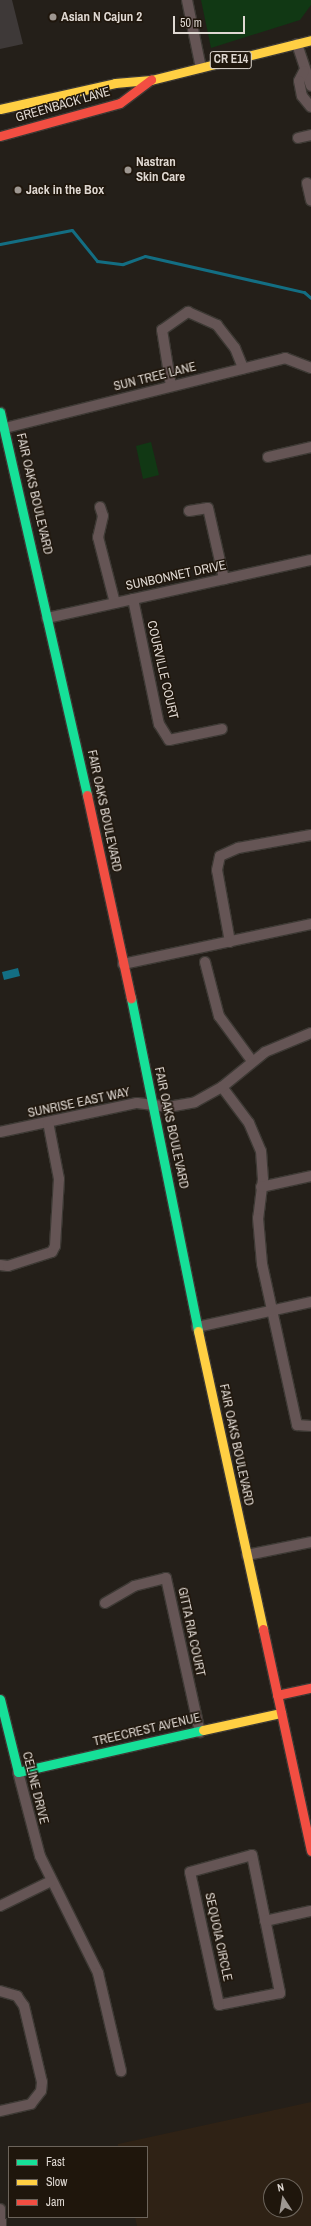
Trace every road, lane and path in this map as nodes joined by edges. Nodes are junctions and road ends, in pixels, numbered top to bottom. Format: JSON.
{"nodes":[{"id":1,"x":186,"y":0,"type":"edge"},
{"id":2,"x":311,"y":40,"type":"edge"},
{"id":3,"x":297,"y":44,"type":"junction"},
{"id":4,"x":201,"y":68,"type":"junction"},
{"id":5,"x":304,"y":71,"type":"junction"},
{"id":6,"x":151,"y":80,"type":"junction"},
{"id":7,"x":311,"y":86,"type":"edge"},
{"id":8,"x":310,"y":103,"type":"edge"},
{"id":9,"x":0,"y":109,"type":"edge"},
{"id":10,"x":311,"y":135,"type":"edge"},
{"id":11,"x":0,"y":136,"type":"edge"},
{"id":12,"x":298,"y":138,"type":"dead end"},
{"id":13,"x":307,"y":183,"type":"dead end"},
{"id":14,"x":311,"y":202,"type":"edge"},
{"id":15,"x":243,"y":368,"type":"junction"},
{"id":16,"x":311,"y":368,"type":"edge"},
{"id":17,"x":170,"y":386,"type":"junction"},
{"id":18,"x":0,"y":412,"type":"edge"},
{"id":19,"x":5,"y":428,"type":"junction"},
{"id":20,"x":311,"y":447,"type":"edge"},
{"id":21,"x":268,"y":457,"type":"dead end"},
{"id":22,"x":100,"y":507,"type":"dead end"},
{"id":23,"x":189,"y":512,"type":"dead end"},
{"id":24,"x":311,"y":560,"type":"edge"},
{"id":25,"x":224,"y":579,"type":"junction"},
{"id":26,"x":133,"y":599,"type":"junction"},
{"id":27,"x":115,"y":603,"type":"junction"},
{"id":28,"x":47,"y":618,"type":"junction"},
{"id":29,"x":222,"y":729,"type":"dead end"},
{"id":30,"x":311,"y":834,"type":"edge"},
{"id":31,"x":311,"y":924,"type":"edge"},
{"id":32,"x":230,"y":942,"type":"junction"},
{"id":33,"x":205,"y":962,"type":"dead end"},
{"id":34,"x":123,"y":964,"type":"junction"},
{"id":35,"x":311,"y":1033,"type":"edge"},
{"id":36,"x":252,"y":1061,"type":"junction"},
{"id":37,"x":222,"y":1087,"type":"junction"},
{"id":38,"x":154,"y":1104,"type":"junction"},
{"id":39,"x":48,"y":1122,"type":"junction"},
{"id":40,"x":0,"y":1132,"type":"edge"},
{"id":41,"x":311,"y":1176,"type":"edge"},
{"id":42,"x":261,"y":1187,"type":"junction"},
{"id":43,"x":0,"y":1265,"type":"edge"},
{"id":44,"x":311,"y":1302,"type":"edge"},
{"id":45,"x":274,"y":1310,"type":"junction"},
{"id":46,"x":197,"y":1327,"type":"junction"},
{"id":47,"x":311,"y":1426,"type":"edge"},
{"id":48,"x":311,"y":1542,"type":"edge"},
{"id":49,"x":246,"y":1555,"type":"junction"},
{"id":50,"x":105,"y":1603,"type":"dead end"},
{"id":51,"x":311,"y":1688,"type":"edge"},
{"id":52,"x":277,"y":1695,"type":"junction"},
{"id":53,"x":0,"y":1699,"type":"edge"},
{"id":54,"x":281,"y":1713,"type":"junction"},
{"id":55,"x":200,"y":1732,"type":"junction"},
{"id":56,"x":18,"y":1772,"type":"junction"},
{"id":57,"x":308,"y":1825,"type":"edge"},
{"id":58,"x":311,"y":1851,"type":"edge"},
{"id":59,"x":51,"y":1881,"type":"junction"},
{"id":60,"x":0,"y":1906,"type":"edge"},
{"id":61,"x":311,"y":1911,"type":"edge"},
{"id":62,"x":265,"y":1921,"type":"junction"},
{"id":63,"x":0,"y":1991,"type":"edge"},
{"id":64,"x":121,"y":2071,"type":"dead end"},
{"id":65,"x":0,"y":2111,"type":"edge"},
{"id":66,"x":0,"y":2209,"type":"edge"},
{"id":67,"x":1,"y":2226,"type":"edge"}],
"edges":[{"from":1,"to":4,"type":"street"},
{"from":2,"to":3,"type":"main road","name":"GREENBACK LANE","number":"CR E14"},
{"from":3,"to":4,"type":"main road","name":"GREENBACK LANE","number":"CR E14"},
{"from":3,"to":5,"type":"street"},
{"from":4,"to":6,"type":"main road","name":"GREENBACK LANE","number":"CR E14"},
{"from":5,"to":7,"type":"street"},
{"from":5,"to":8,"type":"street"},
{"from":6,"to":9,"type":"main road","name":"GREENBACK LANE","number":"CR E14"},
{"from":6,"to":11,"type":"main road","name":"GREENBACK LANE","number":"CR E14"},
{"from":10,"to":12,"type":"street"},
{"from":13,"to":14,"type":"street"},
{"from":15,"to":16,"type":"street","name":"SUN TREE LANE"},
{"from":15,"to":17,"type":"street","name":"SUN TREE LANE"},
{"from":15,"to":17,"type":"street"},
{"from":17,"to":19,"type":"street","name":"SUN TREE LANE"},
{"from":18,"to":19,"type":"main road","name":"FAIR OAKS BOULEVARD"},
{"from":19,"to":28,"type":"main road","name":"FAIR OAKS BOULEVARD"},
{"from":20,"to":21,"type":"street"},
{"from":22,"to":27,"type":"street"},
{"from":23,"to":25,"type":"street"},
{"from":24,"to":25,"type":"street","name":"SUNBONNET DRIVE"},
{"from":25,"to":26,"type":"street","name":"SUNBONNET DRIVE"},
{"from":26,"to":27,"type":"street","name":"SUNBONNET DRIVE"},
{"from":26,"to":29,"type":"street","name":"COURVILLE COURT"},
{"from":27,"to":28,"type":"street","name":"SUNBONNET DRIVE"},
{"from":28,"to":34,"type":"main road","name":"FAIR OAKS BOULEVARD"},
{"from":30,"to":32,"type":"street"},
{"from":31,"to":32,"type":"street"},
{"from":32,"to":34,"type":"street"},
{"from":33,"to":36,"type":"street"},
{"from":34,"to":38,"type":"main road","name":"FAIR OAKS BOULEVARD"},
{"from":35,"to":36,"type":"street","name":"SUNRISE EAST WAY"},
{"from":36,"to":37,"type":"street","name":"SUNRISE EAST WAY"},
{"from":37,"to":38,"type":"street","name":"SUNRISE EAST WAY"},
{"from":37,"to":42,"type":"street"},
{"from":38,"to":39,"type":"street","name":"SUNRISE EAST WAY"},
{"from":38,"to":46,"type":"main road","name":"FAIR OAKS BOULEVARD"},
{"from":39,"to":40,"type":"street","name":"SUNRISE EAST WAY"},
{"from":39,"to":43,"type":"street"},
{"from":41,"to":42,"type":"street"},
{"from":42,"to":45,"type":"street"},
{"from":44,"to":45,"type":"street"},
{"from":45,"to":46,"type":"street"},
{"from":45,"to":47,"type":"street"},
{"from":46,"to":49,"type":"main road","name":"FAIR OAKS BOULEVARD"},
{"from":48,"to":49,"type":"street"},
{"from":49,"to":52,"type":"main road","name":"FAIR OAKS BOULEVARD"},
{"from":50,"to":55,"type":"street","name":"GITTA RIA COURT"},
{"from":51,"to":52,"type":"main road"},
{"from":52,"to":54,"type":"main road","name":"FAIR OAKS BOULEVARD"},
{"from":53,"to":56,"type":"main road","name":"CELINE DRIVE"},
{"from":54,"to":55,"type":"main road","name":"TREECREST AVENUE"},
{"from":54,"to":57,"type":"main road","name":"FAIR OAKS BOULEVARD"},
{"from":55,"to":56,"type":"main road","name":"TREECREST AVENUE"},
{"from":56,"to":59,"type":"street","name":"CELINE DRIVE"},
{"from":57,"to":58,"type":"main road","name":"FAIR OAKS BOULEVARD"},
{"from":59,"to":60,"type":"street"},
{"from":59,"to":64,"type":"street","name":"CELINE DRIVE"},
{"from":61,"to":62,"type":"street"},
{"from":62,"to":62,"type":"street","name":"SEQUOIA CIRCLE"},
{"from":63,"to":65,"type":"street"},
{"from":66,"to":67,"type":"street"}]}
